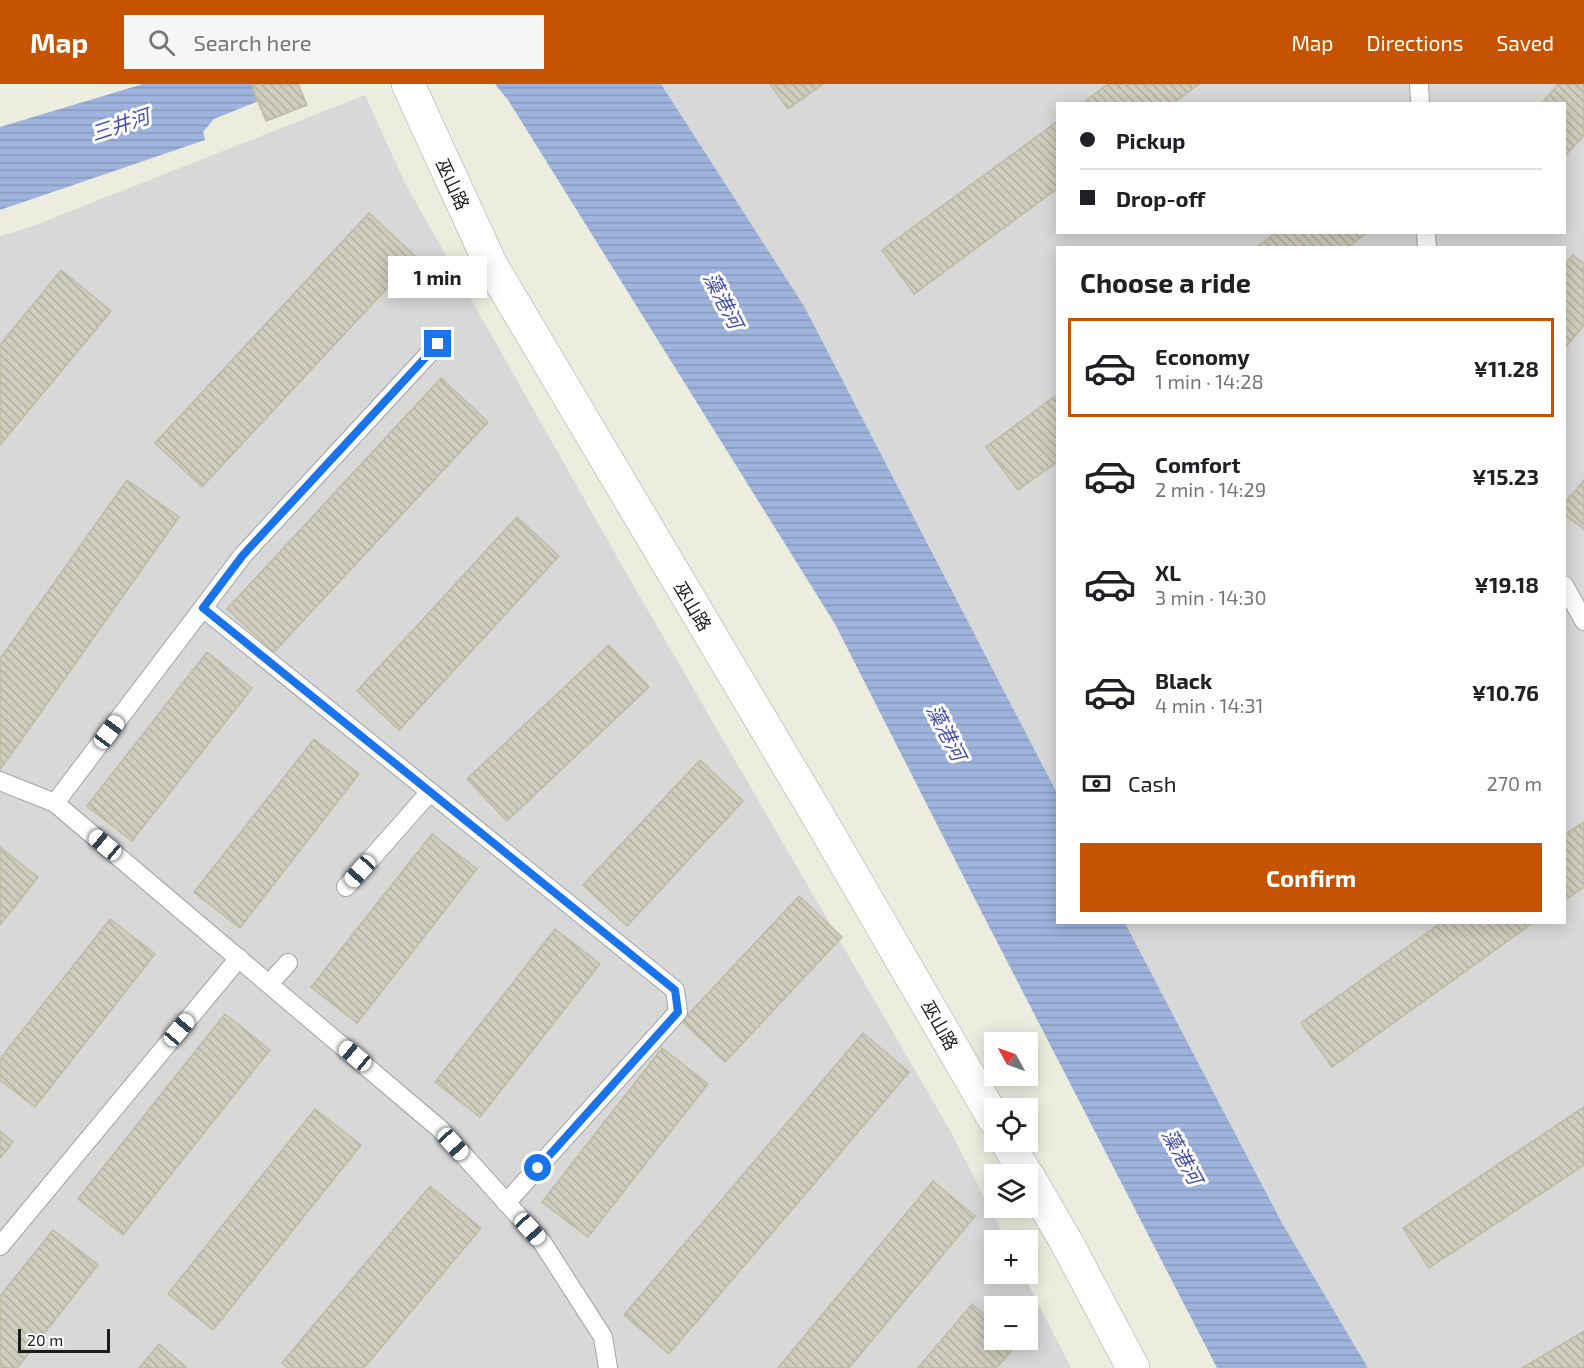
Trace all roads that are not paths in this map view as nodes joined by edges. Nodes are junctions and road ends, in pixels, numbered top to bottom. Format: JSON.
{"nodes":[{"id":1,"x":1419,"y":84,"type":"edge"},
{"id":2,"x":410,"y":88,"type":"edge"},
{"id":3,"x":1420,"y":102,"type":"edge"},
{"id":4,"x":438,"y":344,"type":"dead end"},
{"id":5,"x":1566,"y":589,"type":"edge"},
{"id":6,"x":203,"y":608,"type":"junction"},
{"id":7,"x":1584,"y":621,"type":"edge"},
{"id":8,"x":0,"y":781,"type":"edge"},
{"id":9,"x":430,"y":792,"type":"junction"},
{"id":10,"x":56,"y":803,"type":"junction"},
{"id":11,"x":346,"y":886,"type":"dead end"},
{"id":12,"x":239,"y":958,"type":"junction"},
{"id":13,"x":288,"y":963,"type":"dead end"},
{"id":14,"x":269,"y":984,"type":"junction"},
{"id":15,"x":984,"y":1102,"type":"edge"},
{"id":16,"x":1038,"y":1194,"type":"edge"},
{"id":17,"x":506,"y":1203,"type":"junction"},
{"id":18,"x":0,"y":1246,"type":"edge"},
{"id":19,"x":608,"y":1368,"type":"edge"},
{"id":20,"x":1133,"y":1368,"type":"edge"}],
"edges":[{"from":1,"to":3,"type":"lane"},
{"from":2,"to":15,"type":"street","name":"巫山路"},
{"from":4,"to":6,"type":"lane"},
{"from":5,"to":7,"type":"lane"},
{"from":6,"to":9,"type":"lane"},
{"from":6,"to":10,"type":"lane"},
{"from":8,"to":10,"type":"lane"},
{"from":9,"to":11,"type":"lane"},
{"from":9,"to":17,"type":"lane"},
{"from":10,"to":12,"type":"lane"},
{"from":12,"to":14,"type":"lane"},
{"from":12,"to":18,"type":"lane"},
{"from":13,"to":14,"type":"lane"},
{"from":14,"to":17,"type":"lane"},
{"from":16,"to":20,"type":"street"},
{"from":17,"to":19,"type":"lane"}]}
